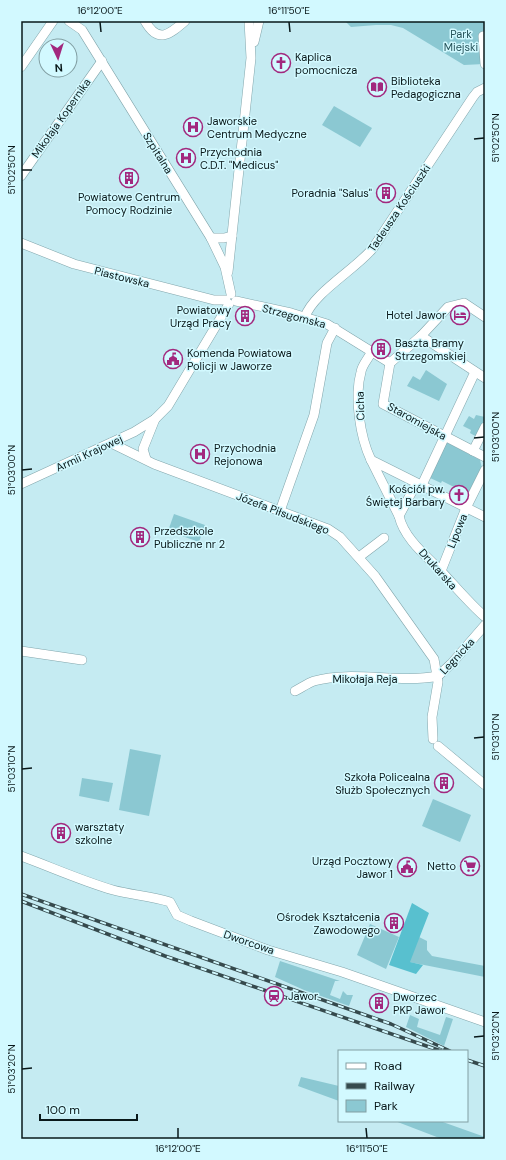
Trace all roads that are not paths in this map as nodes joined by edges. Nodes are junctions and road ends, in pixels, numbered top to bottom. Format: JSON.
{"nodes":[{"id":1,"x":53,"y":21,"type":"edge"},
{"id":2,"x":69,"y":21,"type":"edge"},
{"id":3,"x":145,"y":21,"type":"edge"},
{"id":4,"x":185,"y":21,"type":"edge"},
{"id":5,"x":248,"y":21,"type":"edge"},
{"id":6,"x":259,"y":21,"type":"edge"},
{"id":7,"x":483,"y":36,"type":"dead end"},
{"id":8,"x":252,"y":58,"type":"junction"},
{"id":9,"x":102,"y":61,"type":"junction"},
{"id":10,"x":485,"y":64,"type":"edge"},
{"id":11,"x":21,"y":67,"type":"edge"},
{"id":12,"x":484,"y":88,"type":"edge"},
{"id":13,"x":21,"y":176,"type":"edge"},
{"id":14,"x":232,"y":236,"type":"junction"},
{"id":15,"x":211,"y":238,"type":"junction"},
{"id":16,"x":21,"y":243,"type":"edge"},
{"id":17,"x":228,"y":276,"type":"junction"},
{"id":18,"x":216,"y":300,"type":"junction"},
{"id":19,"x":230,"y":300,"type":"junction"},
{"id":20,"x":222,"y":313,"type":"junction"},
{"id":21,"x":305,"y":317,"type":"junction"},
{"id":22,"x":485,"y":317,"type":"edge"},
{"id":23,"x":335,"y":328,"type":"junction"},
{"id":24,"x":421,"y":336,"type":"junction"},
{"id":25,"x":371,"y":353,"type":"junction"},
{"id":26,"x":390,"y":363,"type":"junction"},
{"id":27,"x":475,"y":372,"type":"junction"},
{"id":28,"x":485,"y":378,"type":"edge"},
{"id":29,"x":155,"y":419,"type":"junction"},
{"id":30,"x":485,"y":427,"type":"edge"},
{"id":31,"x":445,"y":436,"type":"junction"},
{"id":32,"x":110,"y":443,"type":"junction"},
{"id":33,"x":473,"y":450,"type":"junction"},
{"id":34,"x":485,"y":457,"type":"edge"},
{"id":35,"x":146,"y":459,"type":"junction"},
{"id":36,"x":370,"y":460,"type":"junction"},
{"id":37,"x":485,"y":470,"type":"edge"},
{"id":38,"x":21,"y":484,"type":"edge"},
{"id":39,"x":418,"y":486,"type":"junction"},
{"id":40,"x":466,"y":508,"type":"junction"},
{"id":41,"x":280,"y":511,"type":"junction"},
{"id":42,"x":399,"y":516,"type":"junction"},
{"id":43,"x":485,"y":518,"type":"edge"},
{"id":44,"x":384,"y":538,"type":"dead end"},
{"id":45,"x":359,"y":557,"type":"junction"},
{"id":46,"x":441,"y":571,"type":"junction"},
{"id":47,"x":485,"y":617,"type":"edge"},
{"id":48,"x":485,"y":625,"type":"edge"},
{"id":49,"x":21,"y":651,"type":"edge"},
{"id":50,"x":82,"y":660,"type":"dead end"},
{"id":51,"x":438,"y":676,"type":"junction"},
{"id":52,"x":295,"y":691,"type":"dead end"},
{"id":53,"x":485,"y":785,"type":"edge"},
{"id":54,"x":21,"y":856,"type":"edge"},
{"id":55,"x":485,"y":1022,"type":"edge"}],
"edges":[{"from":1,"to":11,"type":"street"},
{"from":2,"to":9,"type":"street","name":"Szpitalna"},
{"from":3,"to":4,"type":"street"},
{"from":5,"to":8,"type":"street"},
{"from":6,"to":8,"type":"street"},
{"from":7,"to":10,"type":"street"},
{"from":8,"to":14,"type":"street"},
{"from":9,"to":13,"type":"street","name":"Mikołaja Kopernika"},
{"from":9,"to":15,"type":"street","name":"Szpitalna"},
{"from":12,"to":21,"type":"street","name":"Tadeusza Kościuszki"},
{"from":14,"to":15,"type":"street"},
{"from":14,"to":17,"type":"street"},
{"from":15,"to":17,"type":"street","name":"Szpitalna"},
{"from":16,"to":18,"type":"street","name":"Piastowska"},
{"from":17,"to":19,"type":"street","name":"Szpitalna"},
{"from":18,"to":19,"type":"street","name":"Piastowska"},
{"from":18,"to":20,"type":"street"},
{"from":19,"to":20,"type":"street","name":"Armii Krajowej"},
{"from":19,"to":21,"type":"street","name":"Strzegomska"},
{"from":20,"to":29,"type":"street","name":"Armii Krajowej"},
{"from":21,"to":23,"type":"street","name":"Strzegomska"},
{"from":22,"to":24,"type":"street"},
{"from":23,"to":25,"type":"street","name":"Strzegomska"},
{"from":23,"to":41,"type":"street"},
{"from":24,"to":26,"type":"street"},
{"from":24,"to":27,"type":"street"},
{"from":25,"to":26,"type":"street","name":"Strzegomska"},
{"from":25,"to":36,"type":"street","name":"Cicha"},
{"from":26,"to":31,"type":"street","name":"Staromiejska"},
{"from":27,"to":28,"type":"street"},
{"from":27,"to":31,"type":"street"},
{"from":29,"to":32,"type":"street","name":"Armii Krajowej"},
{"from":29,"to":35,"type":"street","name":"Armii Krajowej"},
{"from":30,"to":33,"type":"street"},
{"from":31,"to":33,"type":"street","name":"Staromiejska"},
{"from":31,"to":39,"type":"street"},
{"from":32,"to":35,"type":"street","name":"Józefa Piłsudskiego"},
{"from":32,"to":38,"type":"street","name":"Armii Krajowej"},
{"from":33,"to":34,"type":"street","name":"Staromiejska"},
{"from":35,"to":41,"type":"street","name":"Józefa Piłsudskiego"},
{"from":36,"to":39,"type":"street"},
{"from":36,"to":42,"type":"street","name":"Cicha"},
{"from":37,"to":40,"type":"street","name":"Lipowa"},
{"from":39,"to":40,"type":"street"},
{"from":39,"to":42,"type":"street"},
{"from":40,"to":43,"type":"street"},
{"from":40,"to":46,"type":"street","name":"Lipowa"},
{"from":41,"to":45,"type":"street","name":"Józefa Piłsudskiego"},
{"from":42,"to":46,"type":"street","name":"Drukarska"},
{"from":44,"to":45,"type":"street"},
{"from":45,"to":51,"type":"street","name":"Józefa Piłsudskiego"},
{"from":46,"to":47,"type":"street","name":"Drukarska"},
{"from":48,"to":51,"type":"street","name":"Legnicka"},
{"from":49,"to":50,"type":"street"},
{"from":51,"to":52,"type":"street","name":"Mikołaja Reja"},
{"from":51,"to":53,"type":"street","name":"Legnicka"},
{"from":54,"to":55,"type":"street","name":"Dworcowa"}]}
